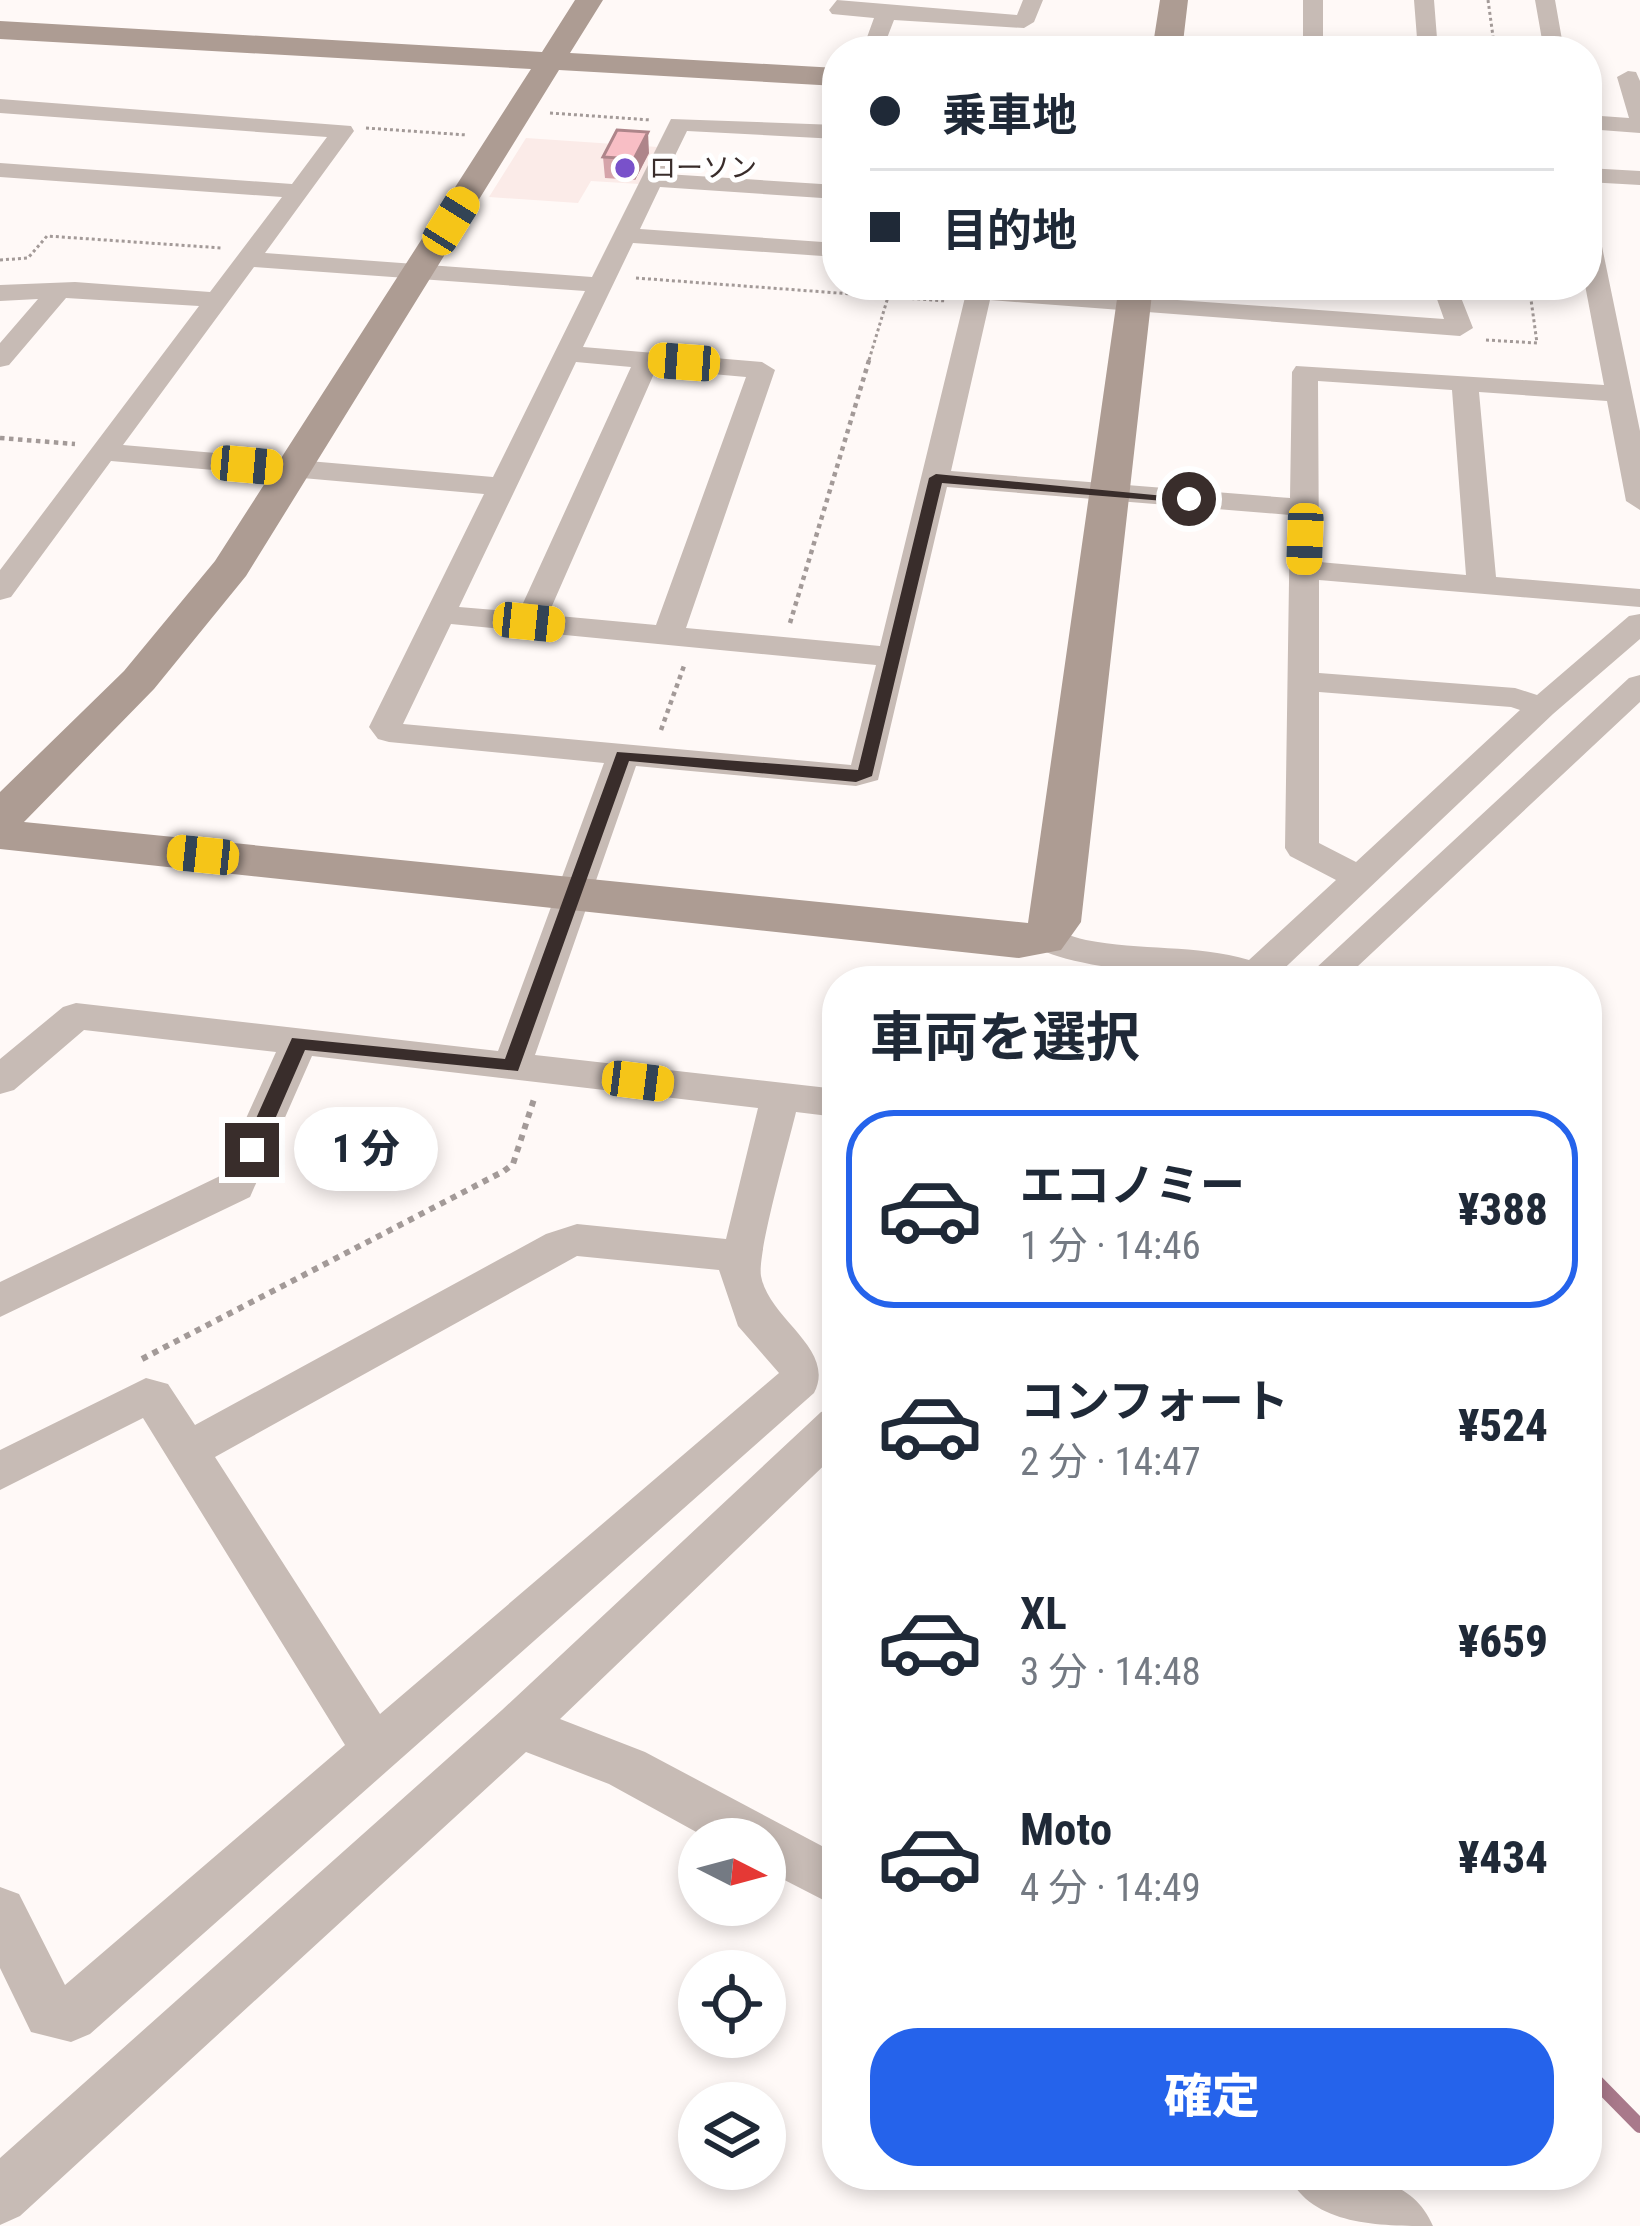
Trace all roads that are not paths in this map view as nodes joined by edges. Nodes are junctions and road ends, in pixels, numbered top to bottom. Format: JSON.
{"nodes":[{"id":1,"x":590,"y":0,"type":"edge"},
{"id":2,"x":848,"y":0,"type":"edge"},
{"id":3,"x":1033,"y":0,"type":"edge"},
{"id":4,"x":1174,"y":0,"type":"edge"},
{"id":5,"x":1313,"y":0,"type":"edge"},
{"id":6,"x":1424,"y":0,"type":"edge"},
{"id":7,"x":1545,"y":0,"type":"edge"},
{"id":8,"x":886,"y":14,"type":"junction"},
{"id":9,"x":0,"y":30,"type":"edge"},
{"id":10,"x":878,"y":36,"type":"edge"},
{"id":11,"x":1169,"y":36,"type":"edge"},
{"id":12,"x":1315,"y":36,"type":"edge"},
{"id":13,"x":1428,"y":36,"type":"edge"},
{"id":14,"x":1551,"y":36,"type":"edge"},
{"id":15,"x":551,"y":61,"type":"junction"},
{"id":16,"x":822,"y":75,"type":"edge"},
{"id":17,"x":1628,"y":77,"type":"dead end"},
{"id":18,"x":0,"y":106,"type":"edge"},
{"id":19,"x":1602,"y":122,"type":"edge"},
{"id":20,"x":1640,"y":122,"type":"edge"},
{"id":21,"x":822,"y":131,"type":"edge"},
{"id":22,"x":0,"y":170,"type":"edge"},
{"id":23,"x":1602,"y":176,"type":"edge"},
{"id":24,"x":1640,"y":178,"type":"edge"},
{"id":25,"x":652,"y":180,"type":"junction"},
{"id":26,"x":299,"y":191,"type":"junction"},
{"id":27,"x":822,"y":191,"type":"edge"},
{"id":28,"x":625,"y":235,"type":"junction"},
{"id":29,"x":822,"y":249,"type":"edge"},
{"id":30,"x":252,"y":255,"type":"junction"},
{"id":31,"x":419,"y":271,"type":"junction"},
{"id":32,"x":603,"y":280,"type":"junction"},
{"id":33,"x":59,"y":290,"type":"junction"},
{"id":34,"x":0,"y":293,"type":"edge"},
{"id":35,"x":977,"y":300,"type":"edge"},
{"id":36,"x":1134,"y":300,"type":"edge"},
{"id":37,"x":1181,"y":300,"type":"edge"},
{"id":38,"x":1311,"y":300,"type":"edge"},
{"id":39,"x":1450,"y":300,"type":"edge"},
{"id":40,"x":1600,"y":300,"type":"edge"},
{"id":41,"x":216,"y":301,"type":"junction"},
{"id":42,"x":1310,"y":317,"type":"junction"},
{"id":43,"x":1610,"y":350,"type":"junction"},
{"id":44,"x":1640,"y":352,"type":"edge"},
{"id":45,"x":570,"y":353,"type":"junction"},
{"id":46,"x":0,"y":359,"type":"edge"},
{"id":47,"x":646,"y":360,"type":"junction"},
{"id":48,"x":1465,"y":384,"type":"junction"},
{"id":49,"x":1618,"y":394,"type":"junction"},
{"id":50,"x":107,"y":450,"type":"junction"},
{"id":51,"x":295,"y":469,"type":"junction"},
{"id":52,"x":936,"y":478,"type":"junction"},
{"id":53,"x":504,"y":487,"type":"junction"},
{"id":54,"x":1111,"y":492,"type":"junction"},
{"id":55,"x":1640,"y":501,"type":"edge"},
{"id":56,"x":1305,"y":508,"type":"junction"},
{"id":57,"x":1304,"y":570,"type":"junction"},
{"id":58,"x":1482,"y":585,"type":"junction"},
{"id":59,"x":0,"y":591,"type":"edge"},
{"id":60,"x":1640,"y":598,"type":"edge"},
{"id":61,"x":441,"y":614,"type":"junction"},
{"id":62,"x":529,"y":622,"type":"junction"},
{"id":63,"x":1640,"y":623,"type":"edge"},
{"id":64,"x":668,"y":636,"type":"junction"},
{"id":65,"x":894,"y":657,"type":"junction"},
{"id":66,"x":1305,"y":681,"type":"junction"},
{"id":67,"x":1640,"y":685,"type":"edge"},
{"id":68,"x":1542,"y":707,"type":"junction"},
{"id":69,"x":622,"y":755,"type":"junction"},
{"id":70,"x":0,"y":818,"type":"edge"},
{"id":71,"x":0,"y":834,"type":"edge"},
{"id":72,"x":1358,"y":877,"type":"junction"},
{"id":73,"x":572,"y":894,"type":"junction"},
{"id":74,"x":1043,"y":938,"type":"junction"},
{"id":75,"x":1235,"y":966,"type":"edge"},
{"id":76,"x":1265,"y":966,"type":"edge"},
{"id":77,"x":1336,"y":966,"type":"edge"},
{"id":78,"x":299,"y":1043,"type":"junction"},
{"id":79,"x":527,"y":1068,"type":"junction"},
{"id":80,"x":0,"y":1080,"type":"edge"},
{"id":81,"x":779,"y":1097,"type":"junction"},
{"id":82,"x":822,"y":1101,"type":"edge"},
{"id":83,"x":740,"y":1256,"type":"junction"},
{"id":84,"x":0,"y":1301,"type":"edge"},
{"id":85,"x":822,"y":1440,"type":"edge"},
{"id":86,"x":187,"y":1451,"type":"junction"},
{"id":87,"x":0,"y":1471,"type":"edge"},
{"id":88,"x":519,"y":1726,"type":"junction"},
{"id":89,"x":374,"y":1748,"type":"junction"},
{"id":90,"x":719,"y":1818,"type":"edge"},
{"id":91,"x":786,"y":1854,"type":"edge"},
{"id":92,"x":822,"y":1874,"type":"edge"},
{"id":93,"x":0,"y":1912,"type":"edge"},
{"id":94,"x":1343,"y":2190,"type":"edge"},
{"id":95,"x":0,"y":2195,"type":"edge"},
{"id":96,"x":1404,"y":2226,"type":"edge"}],
"edges":[{"from":1,"to":15,"type":"street"},
{"from":2,"to":8,"type":"street"},
{"from":3,"to":8,"type":"street"},
{"from":4,"to":11,"type":"street"},
{"from":5,"to":12,"type":"street"},
{"from":6,"to":13,"type":"street"},
{"from":7,"to":14,"type":"street"},
{"from":8,"to":10,"type":"street"},
{"from":9,"to":15,"type":"street"},
{"from":15,"to":16,"type":"street"},
{"from":15,"to":31,"type":"street"},
{"from":17,"to":20,"type":"street"},
{"from":18,"to":26,"type":"street"},
{"from":19,"to":20,"type":"street"},
{"from":21,"to":25,"type":"street"},
{"from":22,"to":26,"type":"street"},
{"from":23,"to":24,"type":"street"},
{"from":25,"to":27,"type":"street"},
{"from":25,"to":28,"type":"street"},
{"from":26,"to":30,"type":"street"},
{"from":28,"to":29,"type":"street"},
{"from":28,"to":32,"type":"street"},
{"from":30,"to":31,"type":"street"},
{"from":30,"to":41,"type":"street"},
{"from":31,"to":32,"type":"street"},
{"from":31,"to":51,"type":"street"},
{"from":32,"to":45,"type":"street"},
{"from":33,"to":34,"type":"street"},
{"from":33,"to":41,"type":"street"},
{"from":33,"to":46,"type":"street"},
{"from":35,"to":52,"type":"street"},
{"from":36,"to":54,"type":"street"},
{"from":37,"to":42,"type":"street"},
{"from":38,"to":42,"type":"street"},
{"from":39,"to":42,"type":"street"},
{"from":40,"to":43,"type":"street"},
{"from":41,"to":50,"type":"street"},
{"from":43,"to":44,"type":"street"},
{"from":43,"to":49,"type":"street"},
{"from":45,"to":47,"type":"street"},
{"from":45,"to":53,"type":"street"},
{"from":47,"to":62,"type":"street"},
{"from":47,"to":64,"type":"street"},
{"from":48,"to":49,"type":"street"},
{"from":48,"to":56,"type":"street"},
{"from":48,"to":58,"type":"street"},
{"from":49,"to":55,"type":"street"},
{"from":50,"to":51,"type":"street"},
{"from":50,"to":59,"type":"street"},
{"from":51,"to":53,"type":"street"},
{"from":51,"to":70,"type":"street"},
{"from":52,"to":54,"type":"street"},
{"from":52,"to":65,"type":"street"},
{"from":53,"to":61,"type":"street"},
{"from":54,"to":56,"type":"street"},
{"from":54,"to":74,"type":"street"},
{"from":56,"to":57,"type":"street"},
{"from":57,"to":58,"type":"street"},
{"from":57,"to":66,"type":"street"},
{"from":58,"to":60,"type":"street"},
{"from":61,"to":62,"type":"street"},
{"from":61,"to":69,"type":"street"},
{"from":62,"to":64,"type":"street"},
{"from":63,"to":68,"type":"street"},
{"from":64,"to":65,"type":"street"},
{"from":65,"to":69,"type":"street"},
{"from":66,"to":68,"type":"street"},
{"from":66,"to":72,"type":"street"},
{"from":67,"to":77,"type":"street"},
{"from":68,"to":72,"type":"street"},
{"from":69,"to":73,"type":"street"},
{"from":71,"to":73,"type":"street"},
{"from":72,"to":76,"type":"street"},
{"from":73,"to":74,"type":"street"},
{"from":73,"to":79,"type":"street"},
{"from":74,"to":75,"type":"street"},
{"from":78,"to":79,"type":"street"},
{"from":78,"to":80,"type":"street"},
{"from":78,"to":84,"type":"street"},
{"from":79,"to":81,"type":"street"},
{"from":81,"to":82,"type":"street"},
{"from":81,"to":83,"type":"street"},
{"from":83,"to":86,"type":"street"},
{"from":83,"to":89,"type":"street"},
{"from":85,"to":88,"type":"street"},
{"from":86,"to":87,"type":"street"},
{"from":86,"to":89,"type":"street"},
{"from":88,"to":90,"type":"street"},
{"from":88,"to":95,"type":"street"},
{"from":89,"to":93,"type":"street"},
{"from":91,"to":92,"type":"street"},
{"from":94,"to":96,"type":"street"}]}
